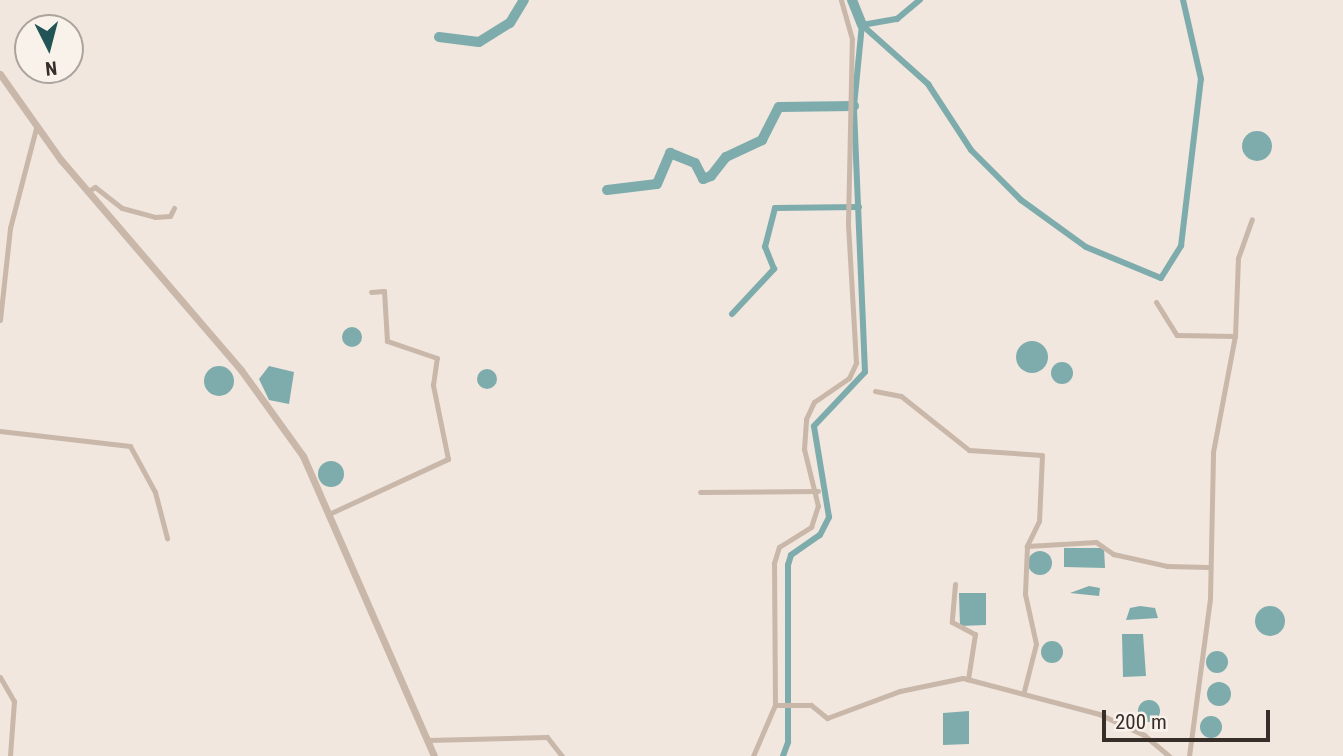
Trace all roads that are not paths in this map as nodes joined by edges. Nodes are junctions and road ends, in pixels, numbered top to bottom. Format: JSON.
{"nodes":[{"id":1,"x":841,"y":0,"type":"edge"},
{"id":2,"x":0,"y":74,"type":"edge"},
{"id":3,"x":36,"y":128,"type":"junction"},
{"id":4,"x":87,"y":192,"type":"junction"},
{"id":5,"x":174,"y":208,"type":"dead end"},
{"id":6,"x":1252,"y":219,"type":"dead end"},
{"id":7,"x":371,"y":292,"type":"dead end"},
{"id":8,"x":1156,"y":302,"type":"dead end"},
{"id":9,"x":0,"y":320,"type":"edge"},
{"id":10,"x":1235,"y":336,"type":"junction"},
{"id":11,"x":875,"y":391,"type":"dead end"},
{"id":12,"x":0,"y":431,"type":"edge"},
{"id":13,"x":818,"y":491,"type":"junction"},
{"id":14,"x":699,"y":492,"type":"dead end"},
{"id":15,"x":331,"y":513,"type":"junction"},
{"id":16,"x":167,"y":538,"type":"dead end"},
{"id":17,"x":1027,"y":546,"type":"junction"},
{"id":18,"x":1208,"y":567,"type":"junction"},
{"id":19,"x":955,"y":584,"type":"dead end"},
{"id":20,"x":0,"y":677,"type":"edge"},
{"id":21,"x":968,"y":679,"type":"junction"},
{"id":22,"x":1024,"y":691,"type":"junction"},
{"id":23,"x":775,"y":705,"type":"junction"},
{"id":24,"x":427,"y":740,"type":"junction"},
{"id":25,"x":10,"y":756,"type":"edge"},
{"id":26,"x":434,"y":756,"type":"edge"},
{"id":27,"x":562,"y":756,"type":"edge"},
{"id":28,"x":754,"y":756,"type":"edge"},
{"id":29,"x":1169,"y":756,"type":"edge"},
{"id":30,"x":1189,"y":756,"type":"edge"}],
"edges":[{"from":1,"to":13,"type":"street"},
{"from":2,"to":3,"type":"street"},
{"from":3,"to":4,"type":"street"},
{"from":3,"to":9,"type":"street"},
{"from":4,"to":5,"type":"street"},
{"from":4,"to":15,"type":"street"},
{"from":6,"to":10,"type":"street"},
{"from":7,"to":15,"type":"street"},
{"from":8,"to":10,"type":"street"},
{"from":10,"to":18,"type":"street"},
{"from":11,"to":17,"type":"street"},
{"from":12,"to":16,"type":"street"},
{"from":13,"to":14,"type":"street"},
{"from":13,"to":23,"type":"street"},
{"from":15,"to":24,"type":"street"},
{"from":17,"to":18,"type":"street"},
{"from":17,"to":22,"type":"street"},
{"from":18,"to":30,"type":"street"},
{"from":19,"to":21,"type":"street"},
{"from":20,"to":25,"type":"street"},
{"from":21,"to":22,"type":"street"},
{"from":21,"to":23,"type":"street"},
{"from":22,"to":29,"type":"street"},
{"from":23,"to":28,"type":"street"},
{"from":24,"to":26,"type":"street"},
{"from":24,"to":27,"type":"street"}]}
